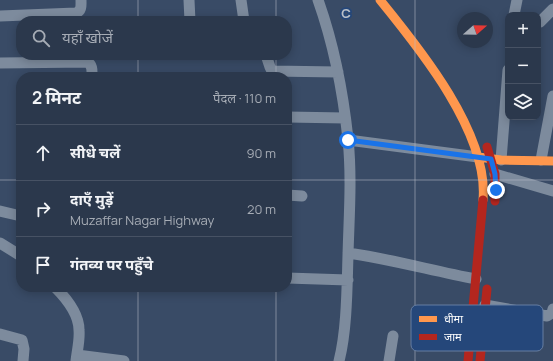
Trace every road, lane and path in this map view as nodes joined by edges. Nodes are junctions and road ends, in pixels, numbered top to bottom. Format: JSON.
{"nodes":[{"id":1,"x":81,"y":0,"type":"edge"},
{"id":2,"x":189,"y":0,"type":"edge"},
{"id":3,"x":241,"y":0,"type":"edge"},
{"id":4,"x":318,"y":0,"type":"edge"},
{"id":5,"x":380,"y":0,"type":"edge"},
{"id":6,"x":516,"y":0,"type":"edge"},
{"id":7,"x":553,"y":9,"type":"edge"},
{"id":8,"x":514,"y":12,"type":"edge"},
{"id":9,"x":0,"y":16,"type":"edge"},
{"id":10,"x":190,"y":16,"type":"edge"},
{"id":11,"x":243,"y":16,"type":"edge"},
{"id":12,"x":541,"y":21,"type":"edge"},
{"id":13,"x":268,"y":60,"type":"edge"},
{"id":14,"x":0,"y":63,"type":"edge"},
{"id":15,"x":92,"y":72,"type":"edge"},
{"id":16,"x":338,"y":72,"type":"junction"},
{"id":17,"x":506,"y":84,"type":"edge"},
{"id":18,"x":553,"y":96,"type":"edge"},
{"id":19,"x":292,"y":117,"type":"edge"},
{"id":20,"x":345,"y":118,"type":"junction"},
{"id":21,"x":348,"y":140,"type":"junction"},
{"id":22,"x":485,"y":140,"type":"dead end"},
{"id":23,"x":478,"y":157,"type":"junction"},
{"id":24,"x":496,"y":159,"type":"junction"},
{"id":25,"x":542,"y":160,"type":"junction"},
{"id":26,"x":553,"y":161,"type":"edge"},
{"id":27,"x":495,"y":174,"type":"junction"},
{"id":28,"x":553,"y":191,"type":"edge"},
{"id":29,"x":292,"y":195,"type":"edge"},
{"id":30,"x":302,"y":196,"type":"dead end"},
{"id":31,"x":0,"y":211,"type":"edge"},
{"id":32,"x":494,"y":213,"type":"dead end"},
{"id":33,"x":16,"y":215,"type":"edge"},
{"id":34,"x":0,"y":243,"type":"edge"},
{"id":35,"x":16,"y":253,"type":"edge"},
{"id":36,"x":348,"y":253,"type":"junction"},
{"id":37,"x":292,"y":278,"type":"edge"},
{"id":38,"x":476,"y":278,"type":"junction"},
{"id":39,"x":348,"y":280,"type":"junction"},
{"id":40,"x":487,"y":282,"type":"dead end"},
{"id":41,"x":61,"y":292,"type":"edge"},
{"id":42,"x":485,"y":304,"type":"joint"},
{"id":43,"x":473,"y":305,"type":"edge"},
{"id":44,"x":490,"y":305,"type":"edge"},
{"id":45,"x":553,"y":309,"type":"edge"},
{"id":46,"x":543,"y":315,"type":"edge"},
{"id":47,"x":0,"y":334,"type":"edge"},
{"id":48,"x":393,"y":336,"type":"dead end"},
{"id":49,"x":469,"y":351,"type":"edge"},
{"id":50,"x":481,"y":351,"type":"edge"},
{"id":51,"x":77,"y":358,"type":"edge"},
{"id":52,"x":23,"y":361,"type":"edge"},
{"id":53,"x":124,"y":361,"type":"edge"},
{"id":54,"x":339,"y":361,"type":"edge"},
{"id":55,"x":389,"y":361,"type":"edge"},
{"id":56,"x":468,"y":361,"type":"edge"},
{"id":57,"x":480,"y":361,"type":"edge"}],
"edges":[{"from":1,"to":9,"type":"street"},
{"from":2,"to":10,"type":"street"},
{"from":3,"to":11,"type":"street"},
{"from":4,"to":16,"type":"street"},
{"from":5,"to":23,"type":"main road"},
{"from":6,"to":8,"type":"street"},
{"from":7,"to":12,"type":"street"},
{"from":13,"to":16,"type":"street"},
{"from":14,"to":15,"type":"street"},
{"from":16,"to":20,"type":"street"},
{"from":17,"to":24,"type":"street"},
{"from":18,"to":25,"type":"street"},
{"from":19,"to":20,"type":"street"},
{"from":20,"to":21,"type":"street"},
{"from":21,"to":23,"type":"street"},
{"from":21,"to":36,"type":"street"},
{"from":22,"to":24,"type":"main road"},
{"from":23,"to":24,"type":"main road"},
{"from":23,"to":38,"type":"main road"},
{"from":24,"to":25,"type":"main road"},
{"from":24,"to":27,"type":"main road"},
{"from":25,"to":26,"type":"main road"},
{"from":27,"to":28,"type":"street"},
{"from":27,"to":32,"type":"main road"},
{"from":29,"to":30,"type":"street"},
{"from":31,"to":33,"type":"street"},
{"from":34,"to":35,"type":"street"},
{"from":36,"to":38,"type":"street"},
{"from":36,"to":39,"type":"street"},
{"from":37,"to":39,"type":"street"},
{"from":38,"to":43,"type":"main road"},
{"from":39,"to":54,"type":"street"},
{"from":40,"to":42,"type":"main road"},
{"from":41,"to":51,"type":"street"},
{"from":42,"to":44,"type":"street"},
{"from":45,"to":46,"type":"street"},
{"from":47,"to":52,"type":"street"},
{"from":48,"to":55,"type":"street"},
{"from":49,"to":56,"type":"main road"},
{"from":50,"to":57,"type":"main road"},
{"from":51,"to":53,"type":"street"}]}
